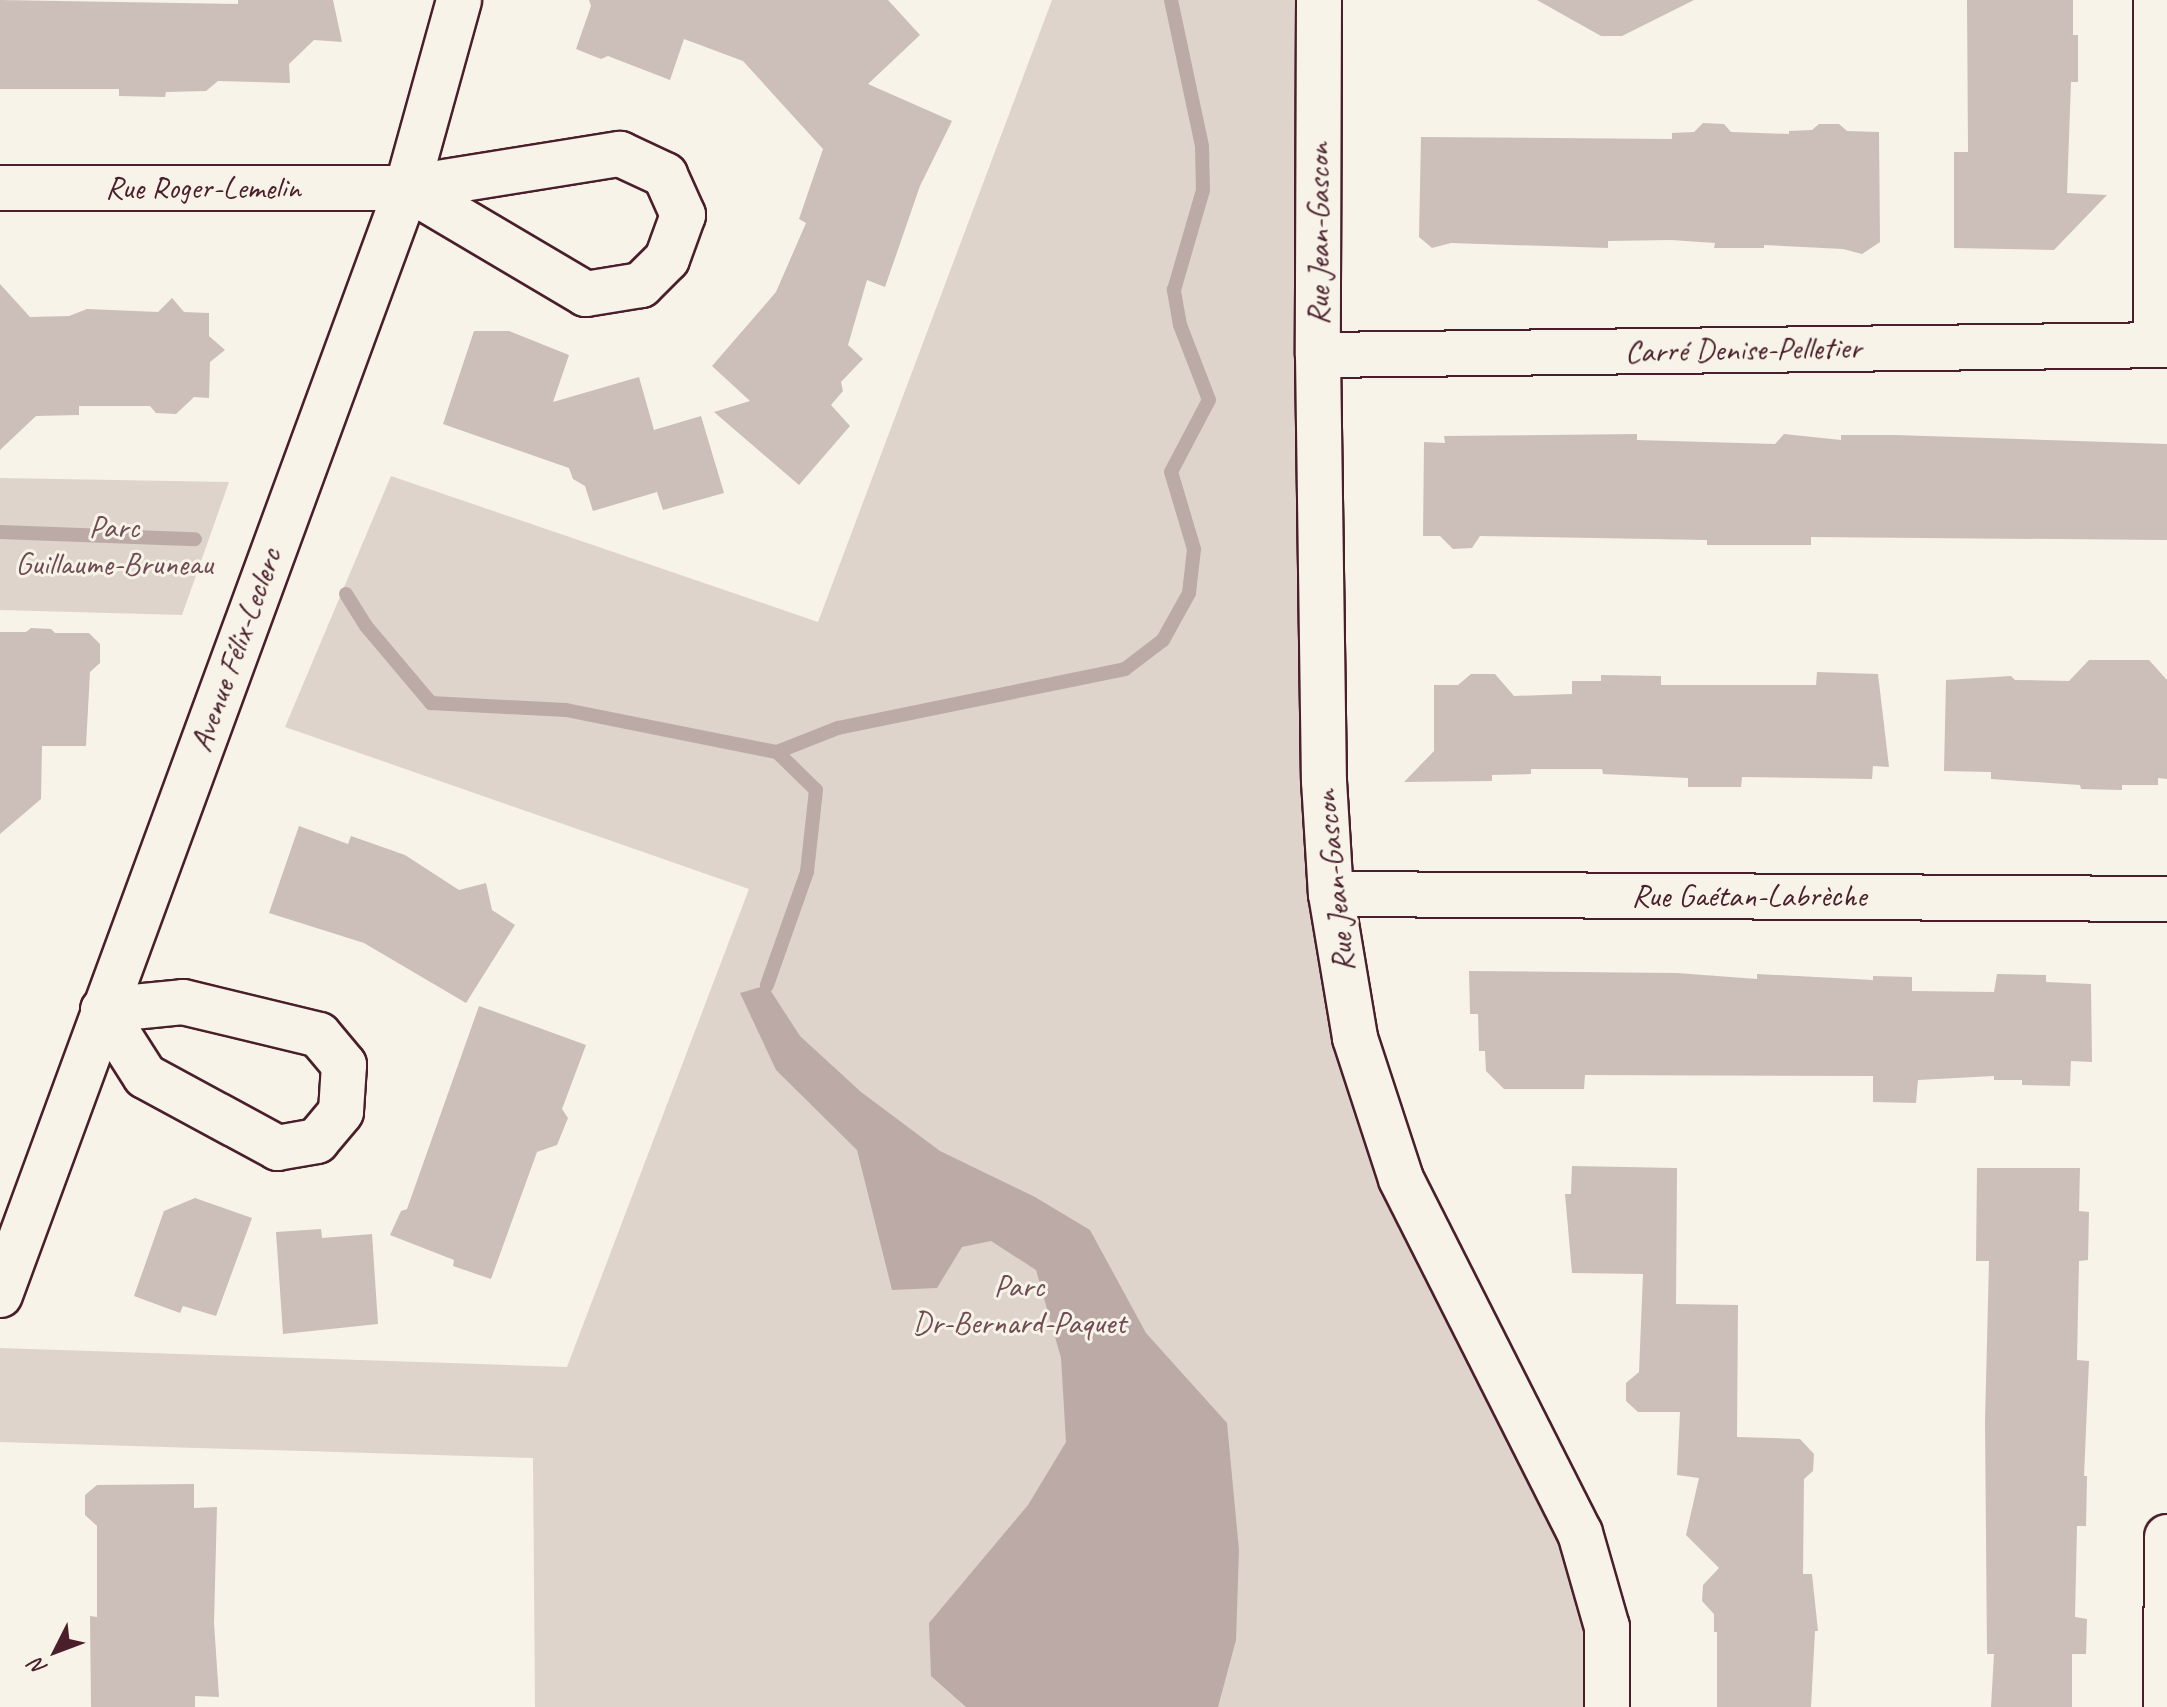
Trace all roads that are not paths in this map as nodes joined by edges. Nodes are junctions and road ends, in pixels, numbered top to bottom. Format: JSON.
{"nodes":[{"id":1,"x":459,"y":0,"type":"edge"},
{"id":2,"x":1319,"y":0,"type":"edge"},
{"id":3,"x":2156,"y":0,"type":"edge"},
{"id":4,"x":0,"y":188,"type":"edge"},
{"id":5,"x":407,"y":188,"type":"junction"},
{"id":6,"x":2161,"y":345,"type":"edge"},
{"id":7,"x":1318,"y":355,"type":"junction"},
{"id":8,"x":1331,"y":894,"type":"junction"},
{"id":9,"x":2167,"y":899,"type":"edge"},
{"id":10,"x":103,"y":1010,"type":"junction"},
{"id":11,"x":0,"y":1295,"type":"edge"},
{"id":12,"x":2167,"y":1537,"type":"edge"},
{"id":13,"x":1607,"y":1707,"type":"edge"},
{"id":14,"x":2166,"y":1707,"type":"edge"}],
"edges":[{"from":1,"to":5,"type":"street","name":"Avenue Félix-Leclerc"},
{"from":2,"to":7,"type":"street","name":"Rue Jean-Gascon"},
{"from":3,"to":6,"type":"street"},
{"from":4,"to":5,"type":"street","name":"Rue Roger-Lemelin"},
{"from":5,"to":5,"type":"street","name":"Rue Roger-Lemelin"},
{"from":5,"to":10,"type":"street","name":"Avenue Félix-Leclerc"},
{"from":6,"to":7,"type":"street","name":"Carré Denise-Pelletier"},
{"from":7,"to":8,"type":"street","name":"Rue Jean-Gascon"},
{"from":8,"to":9,"type":"street","name":"Rue Gaétan-Labrèche"},
{"from":8,"to":13,"type":"street","name":"Rue Jean-Gascon"},
{"from":10,"to":10,"type":"street"},
{"from":10,"to":11,"type":"street","name":"Avenue Félix-Leclerc"},
{"from":12,"to":14,"type":"street"}]}
